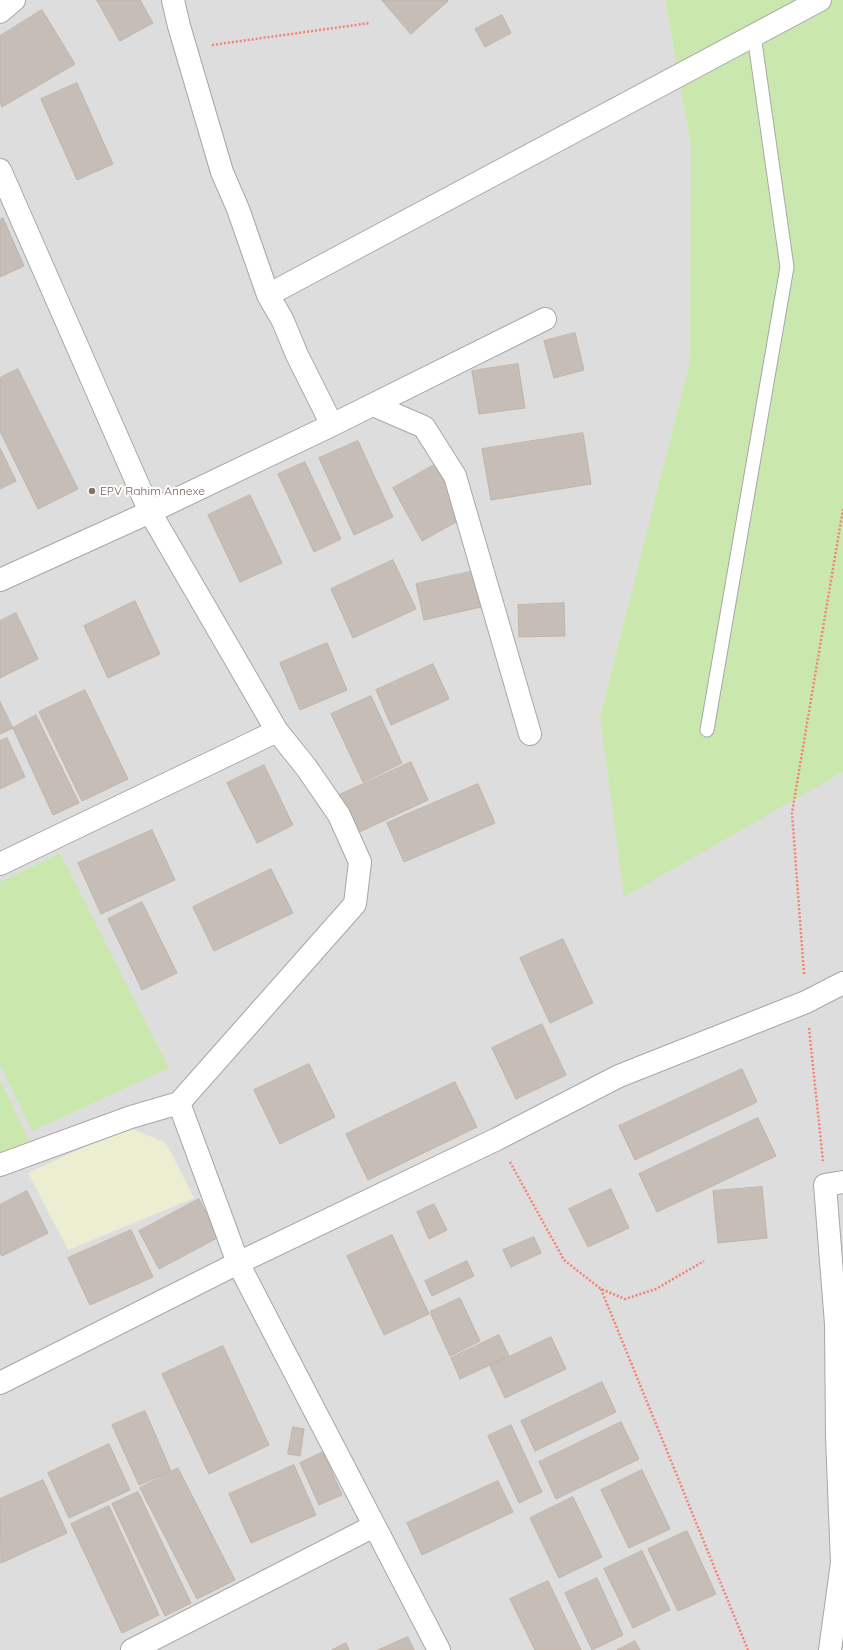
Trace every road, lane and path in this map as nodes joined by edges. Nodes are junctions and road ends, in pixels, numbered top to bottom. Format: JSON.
{"nodes":[{"id":1,"x":14,"y":0,"type":"edge"},
{"id":2,"x":173,"y":0,"type":"edge"},
{"id":3,"x":820,"y":0,"type":"edge"},
{"id":4,"x":0,"y":12,"type":"edge"},
{"id":5,"x":370,"y":23,"type":"dead end"},
{"id":6,"x":754,"y":35,"type":"junction"},
{"id":7,"x":186,"y":48,"type":"junction"},
{"id":8,"x":0,"y":170,"type":"edge"},
{"id":9,"x":268,"y":295,"type":"junction"},
{"id":10,"x":545,"y":319,"type":"dead end"},
{"id":11,"x":373,"y":405,"type":"junction"},
{"id":12,"x":332,"y":425,"type":"junction"},
{"id":13,"x":843,"y":509,"type":"edge"},
{"id":14,"x":150,"y":512,"type":"junction"},
{"id":15,"x":0,"y":580,"type":"edge"},
{"id":16,"x":707,"y":730,"type":"dead end"},
{"id":17,"x":277,"y":732,"type":"junction"},
{"id":18,"x":530,"y":734,"type":"dead end"},
{"id":19,"x":0,"y":864,"type":"edge"},
{"id":20,"x":843,"y":983,"type":"edge"},
{"id":21,"x":806,"y":1002,"type":"junction"},
{"id":22,"x":179,"y":1103,"type":"junction"},
{"id":23,"x":497,"y":1139,"type":"junction"},
{"id":24,"x":0,"y":1165,"type":"edge"},
{"id":25,"x":834,"y":1184,"type":"edge"},
{"id":26,"x":704,"y":1261,"type":"dead end"},
{"id":27,"x":238,"y":1263,"type":"junction"},
{"id":28,"x":601,"y":1289,"type":"junction"},
{"id":29,"x":0,"y":1383,"type":"edge"},
{"id":30,"x":374,"y":1526,"type":"junction"},
{"id":31,"x":132,"y":1650,"type":"edge"},
{"id":32,"x":439,"y":1650,"type":"edge"},
{"id":33,"x":748,"y":1650,"type":"edge"},
{"id":34,"x":830,"y":1650,"type":"edge"}],
"edges":[{"from":1,"to":4,"type":"street"},
{"from":2,"to":7,"type":"street"},
{"from":3,"to":6,"type":"street"},
{"from":5,"to":7,"type":"path"},
{"from":6,"to":9,"type":"street"},
{"from":6,"to":16,"type":"lane"},
{"from":7,"to":9,"type":"street"},
{"from":8,"to":14,"type":"street"},
{"from":9,"to":12,"type":"street"},
{"from":10,"to":11,"type":"street"},
{"from":11,"to":12,"type":"street"},
{"from":11,"to":18,"type":"street"},
{"from":12,"to":14,"type":"street"},
{"from":13,"to":21,"type":"path"},
{"from":14,"to":15,"type":"street"},
{"from":14,"to":17,"type":"street"},
{"from":17,"to":19,"type":"street"},
{"from":17,"to":22,"type":"street"},
{"from":20,"to":21,"type":"street"},
{"from":21,"to":23,"type":"street"},
{"from":21,"to":25,"type":"path"},
{"from":22,"to":24,"type":"street"},
{"from":22,"to":27,"type":"street"},
{"from":23,"to":27,"type":"street"},
{"from":23,"to":28,"type":"path"},
{"from":25,"to":34,"type":"street"},
{"from":26,"to":28,"type":"path"},
{"from":27,"to":29,"type":"street"},
{"from":27,"to":30,"type":"street"},
{"from":28,"to":33,"type":"path"},
{"from":30,"to":31,"type":"street"},
{"from":30,"to":32,"type":"street"}]}
